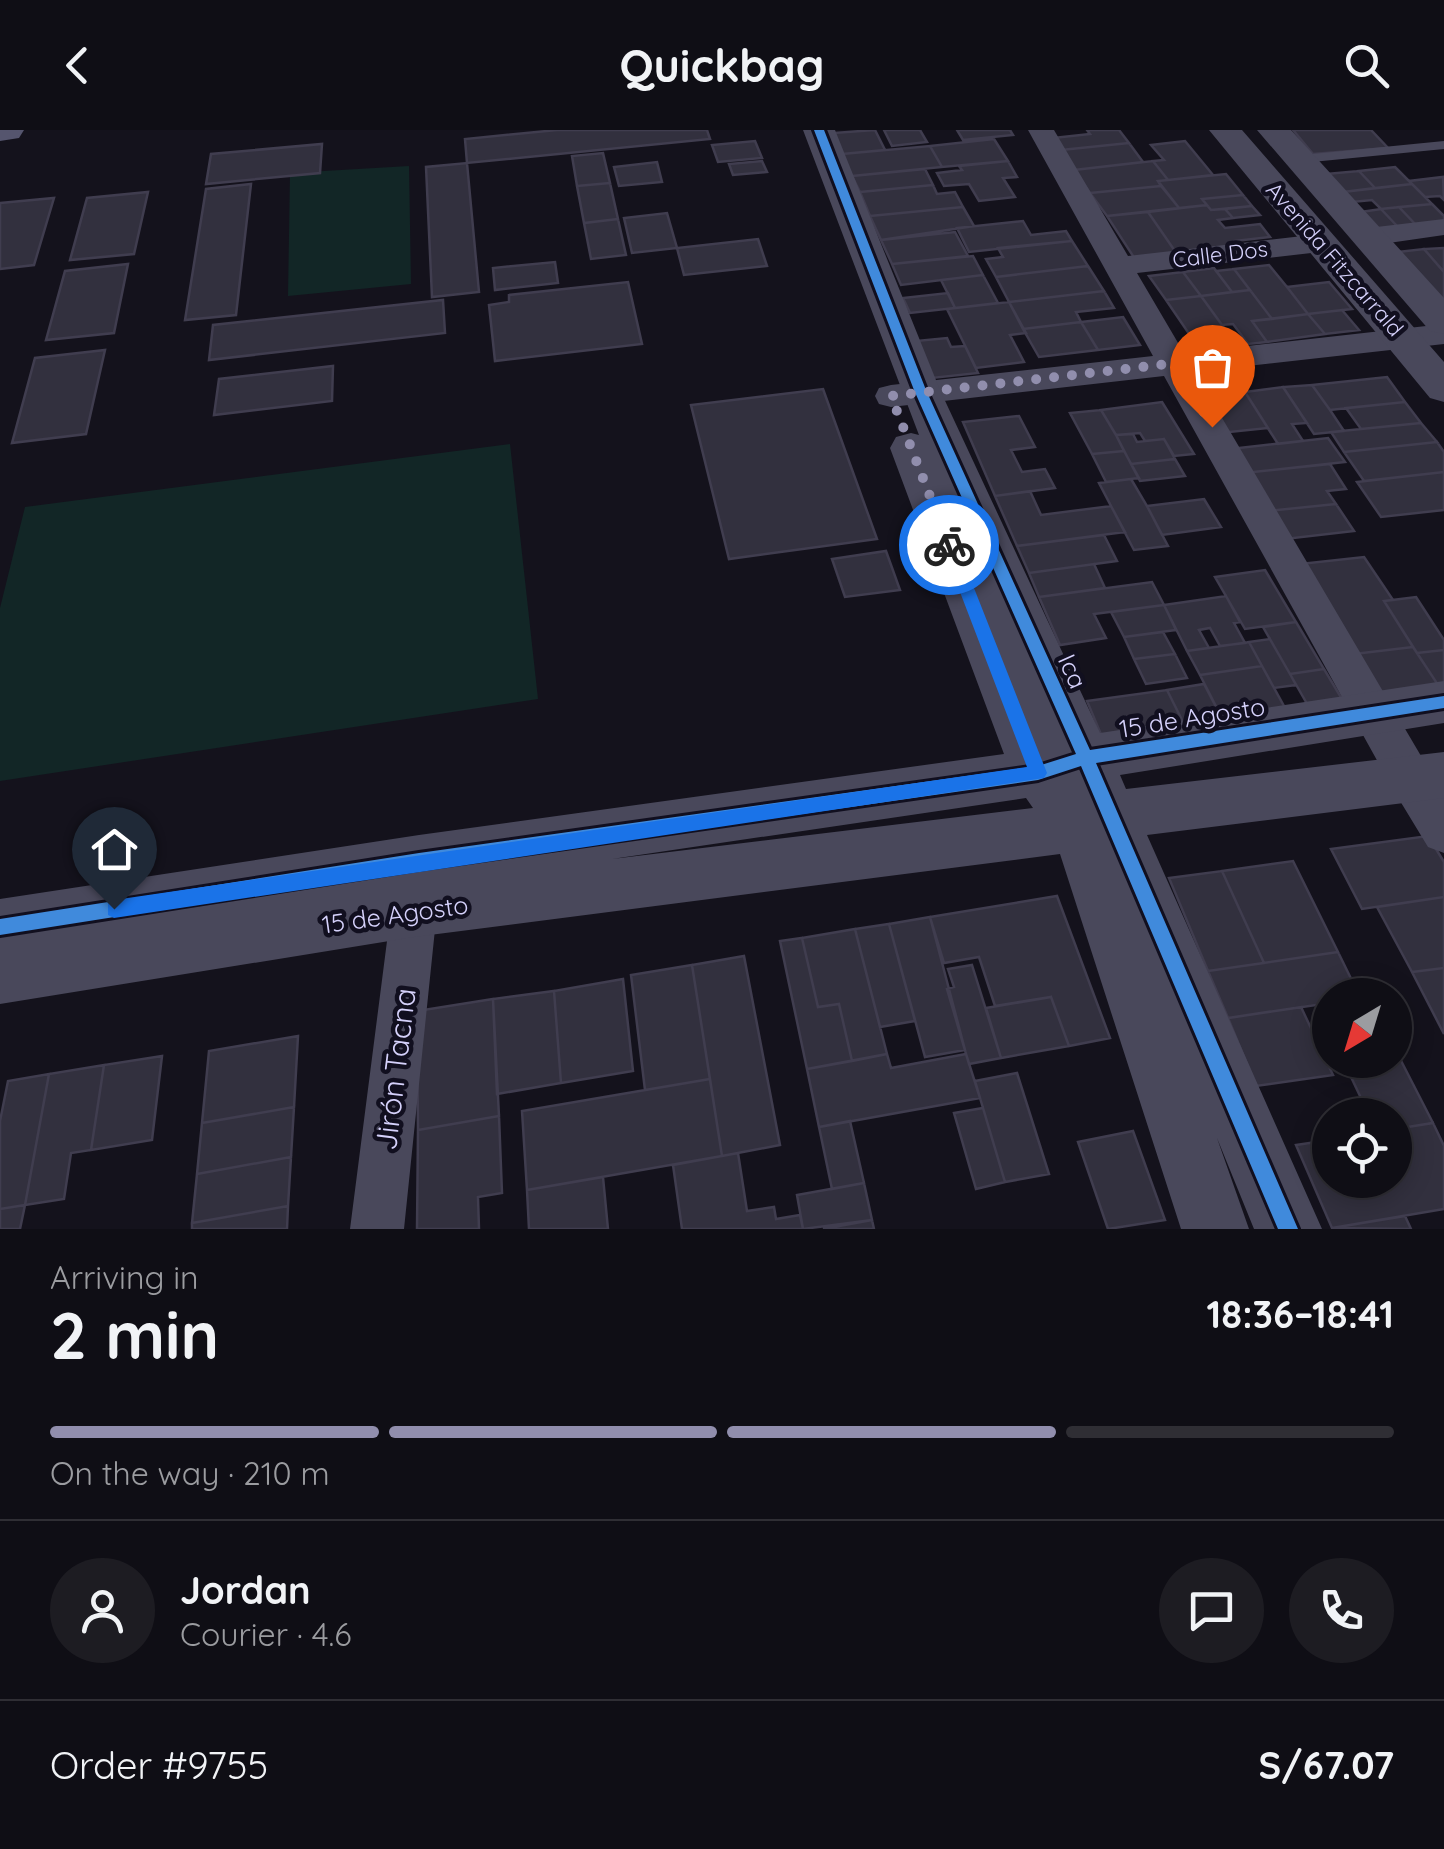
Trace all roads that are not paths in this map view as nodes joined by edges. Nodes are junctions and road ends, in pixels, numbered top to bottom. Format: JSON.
{"nodes":[{"id":1,"x":792,"y":130,"type":"edge"},
{"id":2,"x":819,"y":130,"type":"edge"},
{"id":3,"x":1042,"y":130,"type":"edge"},
{"id":4,"x":1225,"y":130,"type":"edge"},
{"id":5,"x":1272,"y":130,"type":"edge"},
{"id":6,"x":1444,"y":145,"type":"edge"},
{"id":7,"x":1302,"y":160,"type":"junction"},
{"id":8,"x":1444,"y":228,"type":"edge"},
{"id":9,"x":1368,"y":237,"type":"junction"},
{"id":10,"x":1320,"y":243,"type":"junction"},
{"id":11,"x":1120,"y":266,"type":"junction"},
{"id":12,"x":1444,"y":322,"type":"edge"},
{"id":13,"x":1444,"y":334,"type":"edge"},
{"id":14,"x":1404,"y":338,"type":"junction"},
{"id":15,"x":1177,"y":363,"type":"junction"},
{"id":16,"x":1444,"y":388,"type":"edge"},
{"id":17,"x":906,"y":393,"type":"junction"},
{"id":18,"x":1444,"y":702,"type":"edge"},
{"id":19,"x":1373,"y":714,"type":"junction"},
{"id":20,"x":1062,"y":766,"type":"junction"},
{"id":21,"x":1426,"y":777,"type":"edge"},
{"id":22,"x":1095,"y":821,"type":"junction"},
{"id":23,"x":1444,"y":832,"type":"edge"},
{"id":24,"x":414,"y":910,"type":"junction"},
{"id":25,"x":0,"y":927,"type":"edge"},
{"id":26,"x":0,"y":975,"type":"edge"},
{"id":27,"x":1281,"y":1214,"type":"edge"},
{"id":28,"x":377,"y":1229,"type":"edge"},
{"id":29,"x":1216,"y":1229,"type":"edge"}],
"edges":[{"from":1,"to":17,"type":"street"},
{"from":2,"to":17,"type":"street"},
{"from":3,"to":11,"type":"street"},
{"from":4,"to":10,"type":"street","name":"Avenida Fitzcarrald"},
{"from":5,"to":7,"type":"street","name":"Avenida Fitzcarrald"},
{"from":6,"to":7,"type":"lane"},
{"from":7,"to":9,"type":"street","name":"Avenida Fitzcarrald"},
{"from":8,"to":9,"type":"street"},
{"from":9,"to":12,"type":"street","name":"Avenida Fitzcarrald"},
{"from":10,"to":11,"type":"street","name":"Calle Dos"},
{"from":10,"to":14,"type":"street","name":"Avenida Fitzcarrald"},
{"from":11,"to":15,"type":"street"},
{"from":13,"to":14,"type":"street"},
{"from":14,"to":15,"type":"street"},
{"from":14,"to":16,"type":"street","name":"Avenida Fitzcarrald"},
{"from":15,"to":17,"type":"street"},
{"from":15,"to":19,"type":"street"},
{"from":17,"to":20,"type":"street"},
{"from":18,"to":19,"type":"street","name":"15 de Agosto"},
{"from":19,"to":20,"type":"street","name":"15 de Agosto"},
{"from":19,"to":21,"type":"street"},
{"from":20,"to":22,"type":"street"},
{"from":20,"to":25,"type":"street","name":"15 de Agosto"},
{"from":21,"to":22,"type":"street","name":"15 de Agosto"},
{"from":21,"to":23,"type":"street"},
{"from":22,"to":24,"type":"street","name":"15 de Agosto"},
{"from":22,"to":27,"type":"street"},
{"from":22,"to":29,"type":"street"},
{"from":24,"to":26,"type":"street","name":"15 de Agosto"},
{"from":24,"to":28,"type":"street","name":"Jirón Tacna"},
{"from":27,"to":29,"type":"street"}]}
